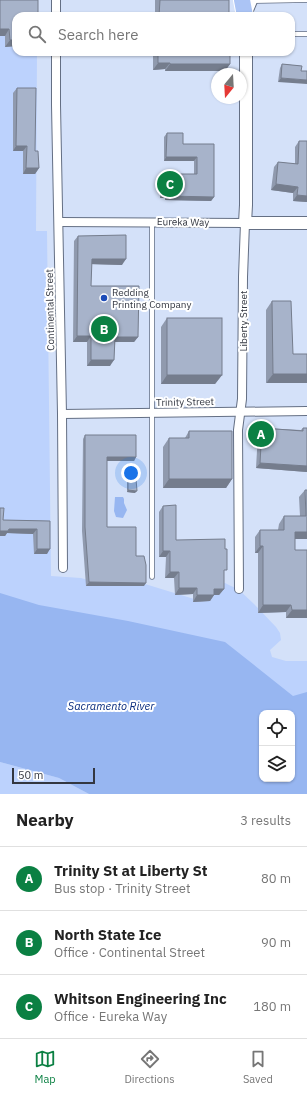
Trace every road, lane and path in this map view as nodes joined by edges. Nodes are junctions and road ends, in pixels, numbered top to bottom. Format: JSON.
{"nodes":[{"id":1,"x":56,"y":0,"type":"edge"},
{"id":2,"x":283,"y":0,"type":"edge"},
{"id":3,"x":307,"y":0,"type":"edge"},
{"id":4,"x":248,"y":7,"type":"edge"},
{"id":5,"x":56,"y":12,"type":"edge"},
{"id":6,"x":295,"y":34,"type":"edge"},
{"id":7,"x":307,"y":34,"type":"edge"},
{"id":8,"x":56,"y":56,"type":"edge"},
{"id":9,"x":246,"y":56,"type":"edge"},
{"id":10,"x":59,"y":222,"type":"junction"},
{"id":11,"x":152,"y":222,"type":"junction"},
{"id":12,"x":245,"y":223,"type":"junction"},
{"id":13,"x":307,"y":223,"type":"edge"},
{"id":14,"x":241,"y":411,"type":"junction"},
{"id":15,"x":307,"y":411,"type":"edge"},
{"id":16,"x":152,"y":413,"type":"junction"},
{"id":17,"x":62,"y":414,"type":"junction"},
{"id":18,"x":63,"y":568,"type":"dead end"},
{"id":19,"x":152,"y":577,"type":"dead end"},
{"id":20,"x":239,"y":589,"type":"dead end"}],
"edges":[{"from":1,"to":5,"type":"street"},
{"from":2,"to":3,"type":"lane"},
{"from":2,"to":4,"type":"lane"},
{"from":6,"to":7,"type":"lane"},
{"from":8,"to":10,"type":"street","name":"Continental Street"},
{"from":9,"to":12,"type":"street","name":"Liberty Street"},
{"from":10,"to":11,"type":"street","name":"Eureka Way"},
{"from":10,"to":17,"type":"street","name":"Continental Street"},
{"from":11,"to":12,"type":"street","name":"Eureka Way"},
{"from":11,"to":16,"type":"lane"},
{"from":12,"to":13,"type":"street","name":"Eureka Way"},
{"from":12,"to":14,"type":"street","name":"Liberty Street"},
{"from":14,"to":15,"type":"street","name":"Trinity Street"},
{"from":14,"to":16,"type":"street","name":"Trinity Street"},
{"from":14,"to":20,"type":"street","name":"Liberty Street"},
{"from":16,"to":17,"type":"street","name":"Trinity Street"},
{"from":16,"to":19,"type":"lane"},
{"from":17,"to":18,"type":"street","name":"Continental Street"}]}
